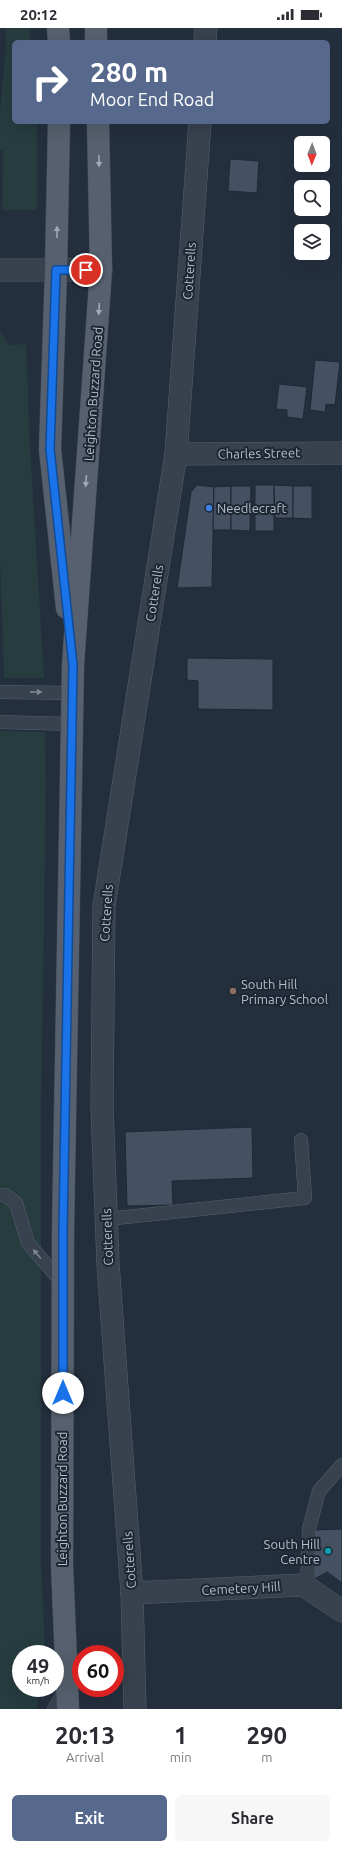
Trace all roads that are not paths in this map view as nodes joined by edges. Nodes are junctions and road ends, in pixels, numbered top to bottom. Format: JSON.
{"nodes":[{"id":1,"x":58,"y":28,"type":"edge"},
{"id":2,"x":96,"y":28,"type":"edge"},
{"id":3,"x":206,"y":28,"type":"edge"},
{"id":4,"x":59,"y":40,"type":"edge"},
{"id":5,"x":96,"y":40,"type":"edge"},
{"id":6,"x":205,"y":40,"type":"edge"},
{"id":7,"x":59,"y":124,"type":"edge"},
{"id":8,"x":98,"y":124,"type":"edge"},
{"id":9,"x":200,"y":124,"type":"edge"},
{"id":10,"x":0,"y":270,"type":"edge"},
{"id":11,"x":56,"y":270,"type":"junction"},
{"id":12,"x":101,"y":270,"type":"junction"},
{"id":13,"x":342,"y":453,"type":"edge"},
{"id":14,"x":176,"y":454,"type":"junction"},
{"id":15,"x":73,"y":665,"type":"junction"},
{"id":16,"x":0,"y":692,"type":"edge"},
{"id":17,"x":73,"y":693,"type":"junction"},
{"id":18,"x":0,"y":722,"type":"edge"},
{"id":19,"x":72,"y":724,"type":"junction"},
{"id":20,"x":301,"y":1140,"type":"dead end"},
{"id":21,"x":0,"y":1195,"type":"edge"},
{"id":22,"x":107,"y":1219,"type":"junction"},
{"id":23,"x":63,"y":1284,"type":"junction"},
{"id":24,"x":342,"y":1465,"type":"edge"},
{"id":25,"x":307,"y":1587,"type":"junction"},
{"id":26,"x":132,"y":1593,"type":"junction"},
{"id":27,"x":342,"y":1611,"type":"edge"},
{"id":28,"x":67,"y":1686,"type":"junction"},
{"id":29,"x":54,"y":1709,"type":"edge"},
{"id":30,"x":68,"y":1709,"type":"edge"},
{"id":31,"x":135,"y":1709,"type":"edge"}],
"edges":[{"from":1,"to":4,"type":"main road"},
{"from":2,"to":5,"type":"main road"},
{"from":3,"to":6,"type":"street"},
{"from":11,"to":7,"type":"main road","name":"Leighton Buzzard Road","one_way":true},
{"from":8,"to":12,"type":"main road","name":"Leighton Buzzard Road","one_way":true},
{"from":9,"to":14,"type":"street","name":"Cotterells"},
{"from":10,"to":11,"type":"street"},
{"from":11,"to":12,"type":"street"},
{"from":11,"to":15,"type":"main road","name":"Leighton Buzzard Road"},
{"from":12,"to":15,"type":"main road","name":"Leighton Buzzard Road","one_way":true},
{"from":13,"to":14,"type":"street","name":"Charles Street"},
{"from":14,"to":22,"type":"street","name":"Cotterells"},
{"from":15,"to":17,"type":"main road","name":"Leighton Buzzard Road"},
{"from":16,"to":17,"type":"lane","one_way":true},
{"from":17,"to":19,"type":"main road","name":"Leighton Buzzard Road"},
{"from":18,"to":19,"type":"lane"},
{"from":19,"to":23,"type":"main road","name":"Leighton Buzzard Road"},
{"from":20,"to":22,"type":"lane"},
{"from":23,"to":21,"type":"lane","one_way":true},
{"from":22,"to":26,"type":"street","name":"Cotterells"},
{"from":23,"to":28,"type":"main road","name":"Leighton Buzzard Road"},
{"from":24,"to":25,"type":"lane"},
{"from":25,"to":26,"type":"street","name":"Cemetery Hill"},
{"from":25,"to":27,"type":"street"},
{"from":26,"to":31,"type":"street","name":"Cotterells"},
{"from":28,"to":29,"type":"lane"},
{"from":28,"to":30,"type":"main road","name":"Leighton Buzzard Road"}]}
